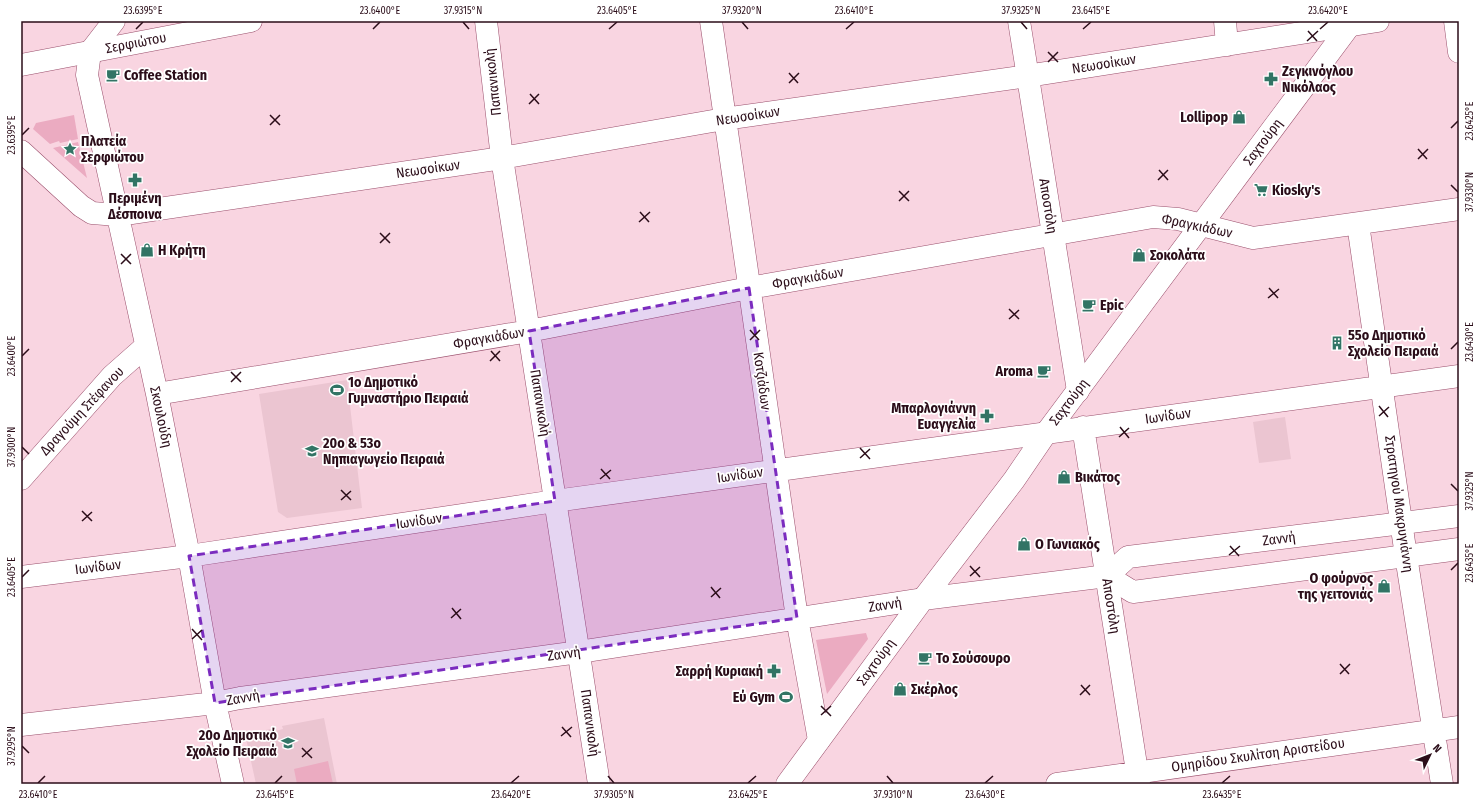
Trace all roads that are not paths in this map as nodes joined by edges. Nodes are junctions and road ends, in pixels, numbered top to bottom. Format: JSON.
{"nodes":[{"id":1,"x":114,"y":21,"type":"edge"},
{"id":2,"x":251,"y":21,"type":"edge"},
{"id":3,"x":486,"y":21,"type":"edge"},
{"id":4,"x":711,"y":21,"type":"edge"},
{"id":5,"x":1019,"y":21,"type":"edge"},
{"id":6,"x":1225,"y":21,"type":"edge"},
{"id":7,"x":1378,"y":21,"type":"edge"},
{"id":8,"x":1456,"y":21,"type":"edge"},
{"id":9,"x":1352,"y":23,"type":"edge"},
{"id":10,"x":1227,"y":45,"type":"junction"},
{"id":11,"x":90,"y":52,"type":"junction"},
{"id":12,"x":1459,"y":52,"type":"edge"},
{"id":13,"x":21,"y":65,"type":"edge"},
{"id":14,"x":1028,"y":76,"type":"junction"},
{"id":15,"x":724,"y":119,"type":"junction"},
{"id":16,"x":21,"y":151,"type":"edge"},
{"id":17,"x":502,"y":158,"type":"junction"},
{"id":18,"x":1459,"y":209,"type":"edge"},
{"id":19,"x":118,"y":215,"type":"junction"},
{"id":20,"x":1358,"y":224,"type":"junction"},
{"id":21,"x":1201,"y":225,"type":"junction"},
{"id":22,"x":1053,"y":235,"type":"junction"},
{"id":23,"x":749,"y":288,"type":"junction"},
{"id":24,"x":529,"y":331,"type":"junction"},
{"id":25,"x":146,"y":346,"type":"junction"},
{"id":26,"x":1459,"y":376,"type":"edge"},
{"id":27,"x":1381,"y":386,"type":"junction"},
{"id":28,"x":1078,"y":391,"type":"junction"},
{"id":29,"x":157,"y":394,"type":"junction"},
{"id":30,"x":1083,"y":427,"type":"junction"},
{"id":31,"x":1046,"y":433,"type":"junction"},
{"id":32,"x":28,"y":457,"type":"edge"},
{"id":33,"x":776,"y":470,"type":"junction"},
{"id":34,"x":21,"y":479,"type":"edge"},
{"id":35,"x":555,"y":501,"type":"junction"},
{"id":36,"x":1459,"y":516,"type":"edge"},
{"id":37,"x":1402,"y":524,"type":"junction"},
{"id":38,"x":1459,"y":549,"type":"edge"},
{"id":39,"x":189,"y":556,"type":"junction"},
{"id":40,"x":1406,"y":556,"type":"junction"},
{"id":41,"x":1107,"y":576,"type":"junction"},
{"id":42,"x":21,"y":577,"type":"edge"},
{"id":43,"x":923,"y":599,"type":"junction"},
{"id":44,"x":797,"y":618,"type":"junction"},
{"id":45,"x":579,"y":652,"type":"junction"},
{"id":46,"x":215,"y":703,"type":"junction"},
{"id":47,"x":21,"y":725,"type":"edge"},
{"id":48,"x":1459,"y":727,"type":"edge"},
{"id":49,"x":1433,"y":731,"type":"junction"},
{"id":50,"x":819,"y":740,"type":"junction"},
{"id":51,"x":1138,"y":778,"type":"edge"},
{"id":52,"x":233,"y":784,"type":"edge"},
{"id":53,"x":599,"y":784,"type":"edge"},
{"id":54,"x":787,"y":784,"type":"edge"},
{"id":55,"x":1057,"y":784,"type":"edge"},
{"id":56,"x":1442,"y":784,"type":"edge"}],
"edges":[{"from":1,"to":11,"type":"street"},
{"from":2,"to":11,"type":"street","name":"Σερφιώτου"},
{"from":3,"to":17,"type":"street","name":"Παπανικολή"},
{"from":4,"to":15,"type":"street","name":"Κοτζιάδων"},
{"from":5,"to":14,"type":"street","name":"Αποστόλη"},
{"from":6,"to":10,"type":"street"},
{"from":7,"to":9,"type":"street","name":"Νεωσοίκων"},
{"from":8,"to":12,"type":"street"},
{"from":9,"to":10,"type":"street","name":"Νεωσοίκων"},
{"from":9,"to":21,"type":"street","name":"Σαχτούρη"},
{"from":10,"to":14,"type":"street","name":"Νεωσοίκων"},
{"from":11,"to":13,"type":"street","name":"Σερφιώτου"},
{"from":11,"to":19,"type":"street","name":"Σκουλούδη"},
{"from":14,"to":15,"type":"street","name":"Νεωσοίκων"},
{"from":14,"to":22,"type":"street","name":"Αποστόλη"},
{"from":15,"to":17,"type":"street","name":"Νεωσοίκων"},
{"from":15,"to":23,"type":"street","name":"Κοτζιάδων"},
{"from":16,"to":19,"type":"street","name":"Νεωσοίκων"},
{"from":17,"to":19,"type":"street","name":"Νεωσοίκων"},
{"from":17,"to":24,"type":"street","name":"Παπανικολή"},
{"from":18,"to":20,"type":"street","name":"Φραγκιάδων"},
{"from":19,"to":25,"type":"street","name":"Σκουλούδη"},
{"from":20,"to":21,"type":"street","name":"Φραγκιάδων"},
{"from":20,"to":27,"type":"street","name":"Στρατηγού Μακρυγιάννη"},
{"from":21,"to":22,"type":"street","name":"Φραγκιάδων"},
{"from":21,"to":28,"type":"street","name":"Σαχτούρη"},
{"from":22,"to":23,"type":"street","name":"Φραγκιάδων"},
{"from":22,"to":28,"type":"street","name":"Αποστόλη"},
{"from":23,"to":24,"type":"street","name":"Φραγκιάδων"},
{"from":23,"to":33,"type":"street","name":"Κοτζιάδων"},
{"from":24,"to":29,"type":"street","name":"Φραγκιάδων"},
{"from":24,"to":35,"type":"street","name":"Παπανικολή"},
{"from":25,"to":29,"type":"street","name":"Σκουλούδη"},
{"from":25,"to":32,"type":"street","name":"Δραγούμη Στέφανου"},
{"from":26,"to":27,"type":"street","name":"Ιωνίδων"},
{"from":27,"to":30,"type":"street","name":"Ιωνίδων"},
{"from":27,"to":37,"type":"street","name":"Στρατηγού Μακρυγιάννη"},
{"from":28,"to":31,"type":"street","name":"Σαχτούρη"},
{"from":29,"to":39,"type":"street","name":"Σκουλούδη"},
{"from":30,"to":31,"type":"street","name":"Ιωνίδων"},
{"from":30,"to":41,"type":"street","name":"Αποστόλη"},
{"from":31,"to":33,"type":"street","name":"Ιωνίδων"},
{"from":31,"to":43,"type":"street","name":"Σαχτούρη"},
{"from":32,"to":34,"type":"street","name":"Δραγούμη Στέφανου"},
{"from":33,"to":35,"type":"street","name":"Ιωνίδων"},
{"from":33,"to":44,"type":"street","name":"Κοτζιάδων"},
{"from":35,"to":39,"type":"street","name":"Ιωνίδων"},
{"from":35,"to":45,"type":"street","name":"Παπανικολή"},
{"from":36,"to":37,"type":"street","name":"Ζαννή"},
{"from":37,"to":40,"type":"street","name":"Στρατηγού Μακρυγιάννη"},
{"from":37,"to":41,"type":"street","name":"Ζαννή"},
{"from":38,"to":40,"type":"street"},
{"from":39,"to":42,"type":"street","name":"Ιωνίδων"},
{"from":39,"to":46,"type":"street","name":"Σκουλούδη"},
{"from":40,"to":41,"type":"street"},
{"from":40,"to":49,"type":"street","name":"Στρατηγού Μακρυγιάννη"},
{"from":41,"to":43,"type":"street","name":"Ζαννή"},
{"from":41,"to":51,"type":"street","name":"Αποστόλη"},
{"from":43,"to":44,"type":"street","name":"Ζαννή"},
{"from":43,"to":50,"type":"street","name":"Σαχτούρη"},
{"from":44,"to":45,"type":"street","name":"Ζαννή"},
{"from":44,"to":50,"type":"street","name":"Κοτζιάδων"},
{"from":45,"to":46,"type":"street","name":"Ζαννή"},
{"from":45,"to":53,"type":"street","name":"Παπανικολή"},
{"from":46,"to":47,"type":"street","name":"Ζαννή"},
{"from":46,"to":52,"type":"street","name":"Σκουλούδη"},
{"from":48,"to":49,"type":"street","name":"Ομηρίδου Σκυλίτση Αριστείδου"},
{"from":49,"to":51,"type":"street","name":"Ομηρίδου Σκυλίτση Αριστείδου"},
{"from":49,"to":56,"type":"street","name":"Στρατηγού Μακρυγιάννη"},
{"from":50,"to":54,"type":"street","name":"Σαχτούρη"},
{"from":51,"to":55,"type":"street","name":"Ομηρίδου Σκυλίτση Αριστείδου"}]}
